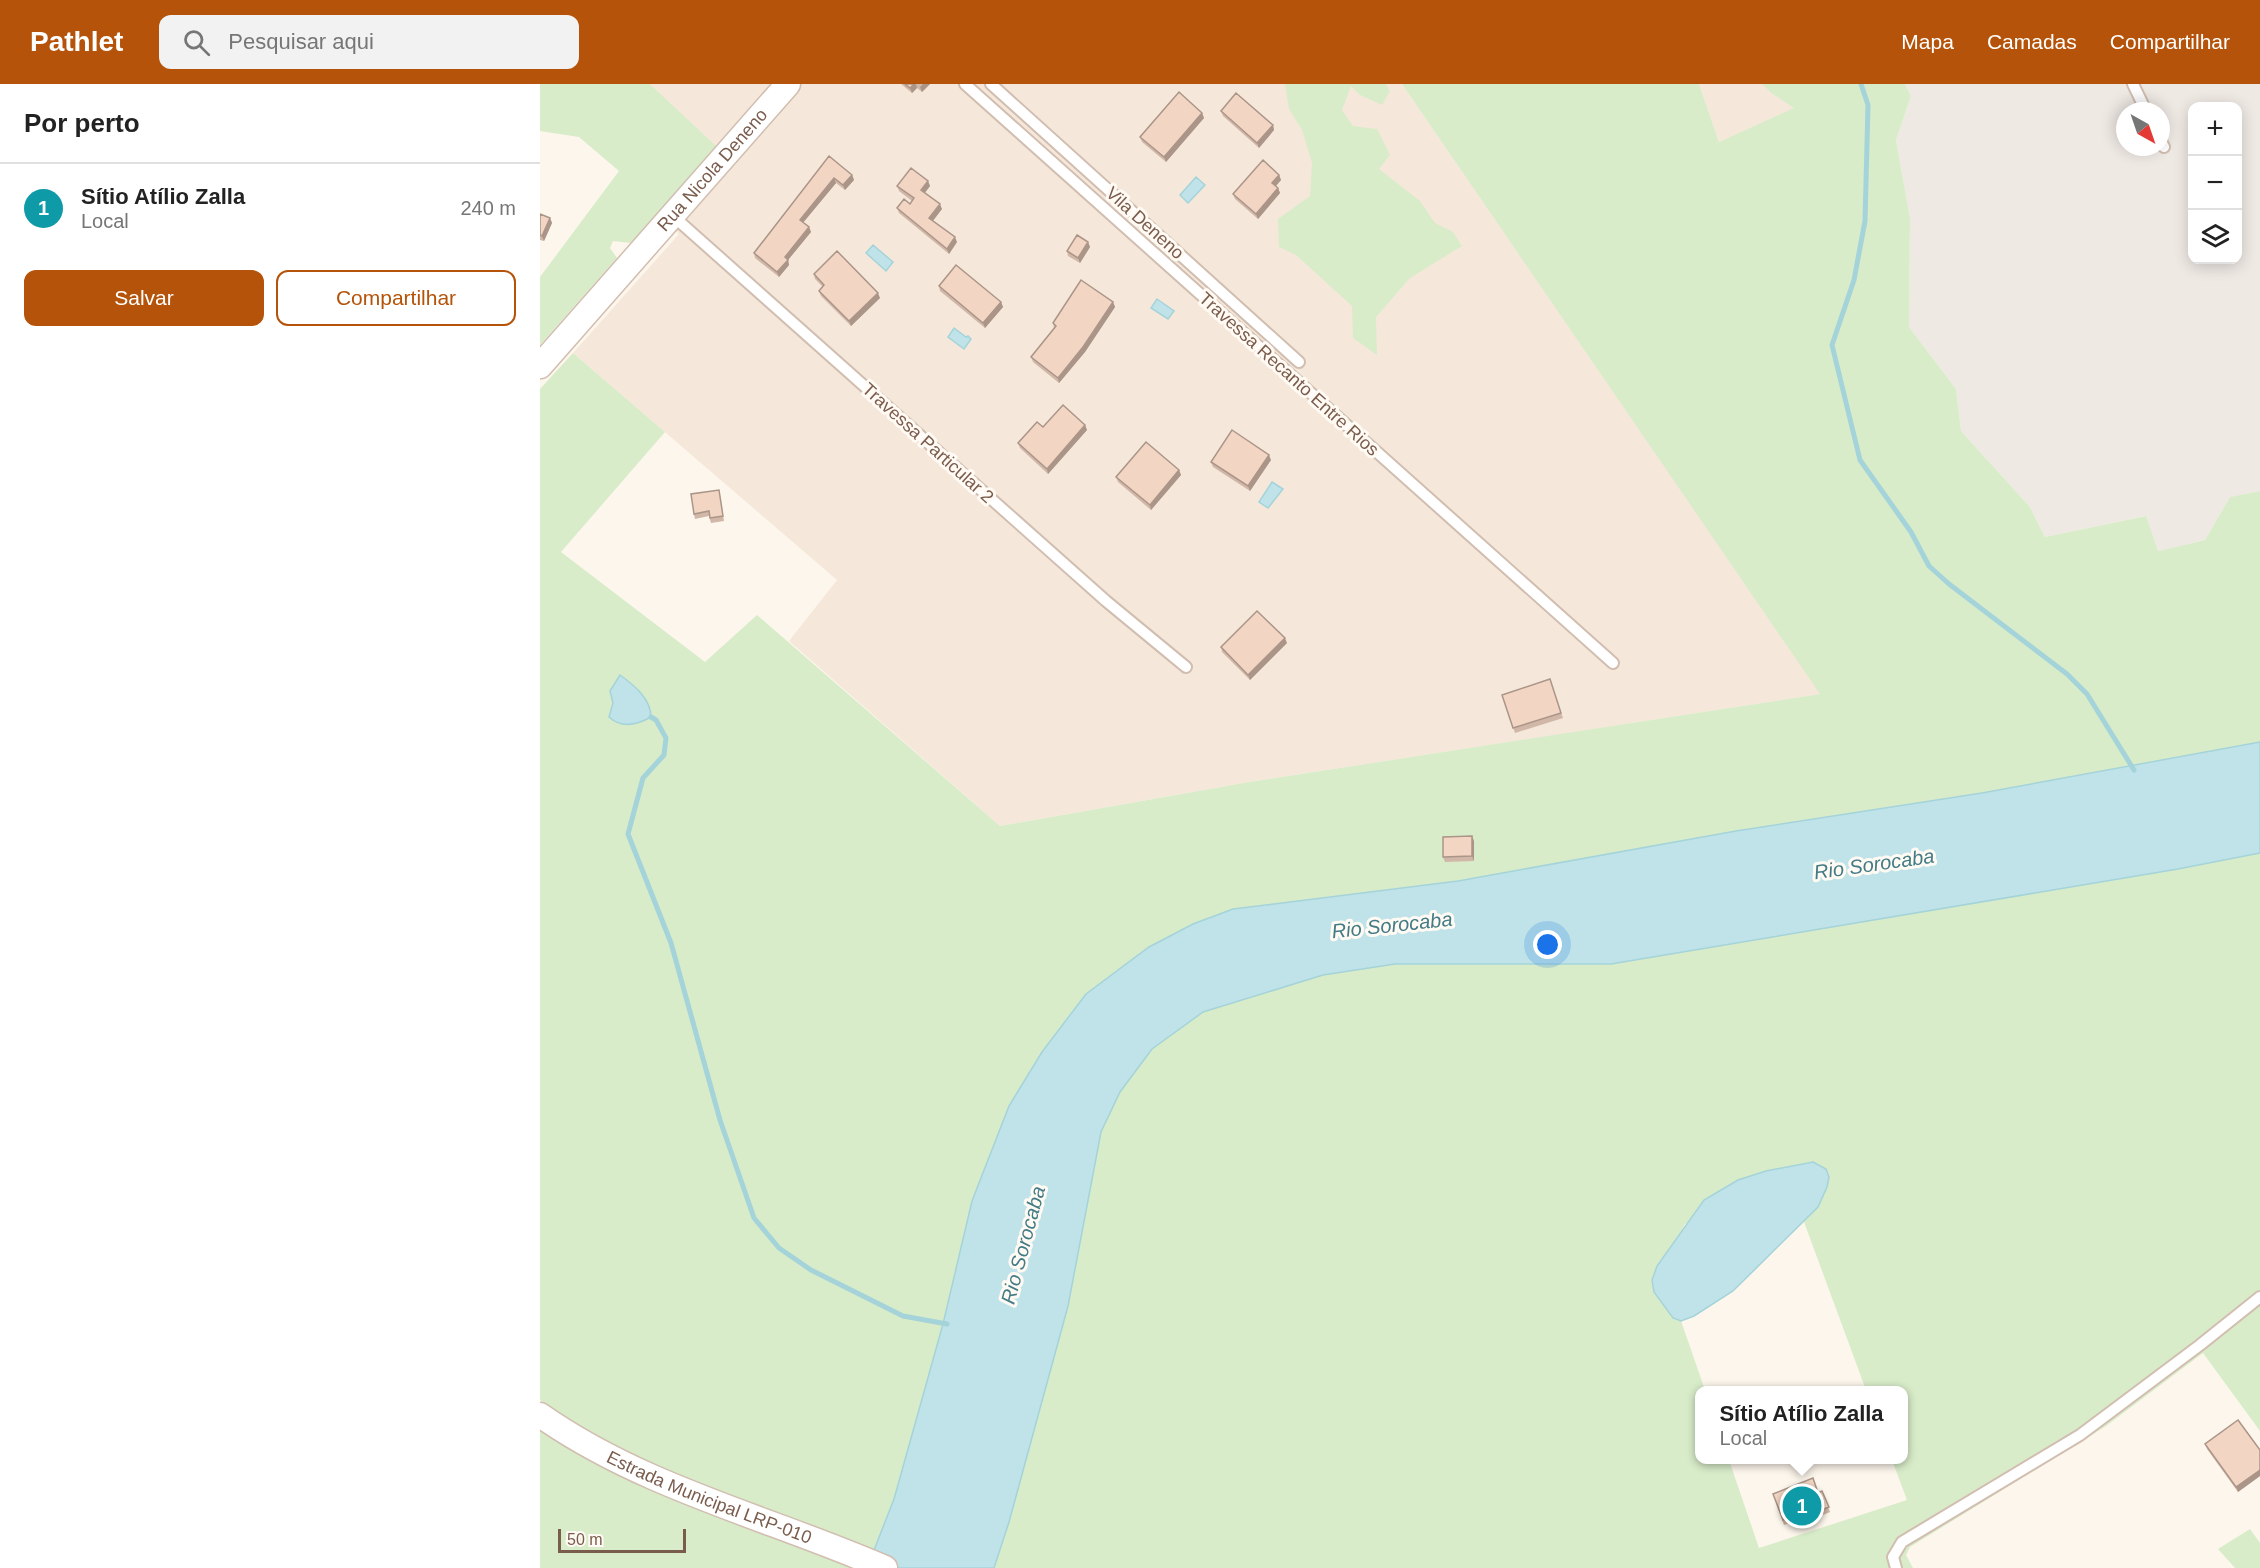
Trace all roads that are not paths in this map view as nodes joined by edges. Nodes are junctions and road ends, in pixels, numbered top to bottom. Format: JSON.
{"nodes":[{"id":1,"x":788,"y":84,"type":"edge"},
{"id":2,"x":965,"y":84,"type":"edge"},
{"id":3,"x":991,"y":84,"type":"edge"},
{"id":4,"x":2133,"y":84,"type":"edge"},
{"id":5,"x":2142,"y":102,"type":"edge"},
{"id":6,"x":673,"y":216,"type":"junction"},
{"id":7,"x":1299,"y":362,"type":"dead end"},
{"id":8,"x":540,"y":366,"type":"edge"},
{"id":9,"x":1613,"y":663,"type":"dead end"},
{"id":10,"x":1186,"y":667,"type":"dead end"},
{"id":11,"x":2260,"y":1297,"type":"edge"},
{"id":12,"x":540,"y":1415,"type":"edge"},
{"id":13,"x":885,"y":1568,"type":"edge"},
{"id":14,"x":1896,"y":1568,"type":"edge"}],
"edges":[{"from":1,"to":6,"type":"street","name":"Rua Nicola Deneno"},
{"from":2,"to":9,"type":"lane","name":"Travessa Recanto Entre Rios"},
{"from":3,"to":7,"type":"lane","name":"Vila Deneno"},
{"from":4,"to":5,"type":"lane"},
{"from":6,"to":8,"type":"street","name":"Rua Nicola Deneno"},
{"from":6,"to":10,"type":"lane","name":"Travessa Particular 2"},
{"from":11,"to":14,"type":"lane"},
{"from":12,"to":13,"type":"street","name":"Estrada Municipal LRP-010"}]}
